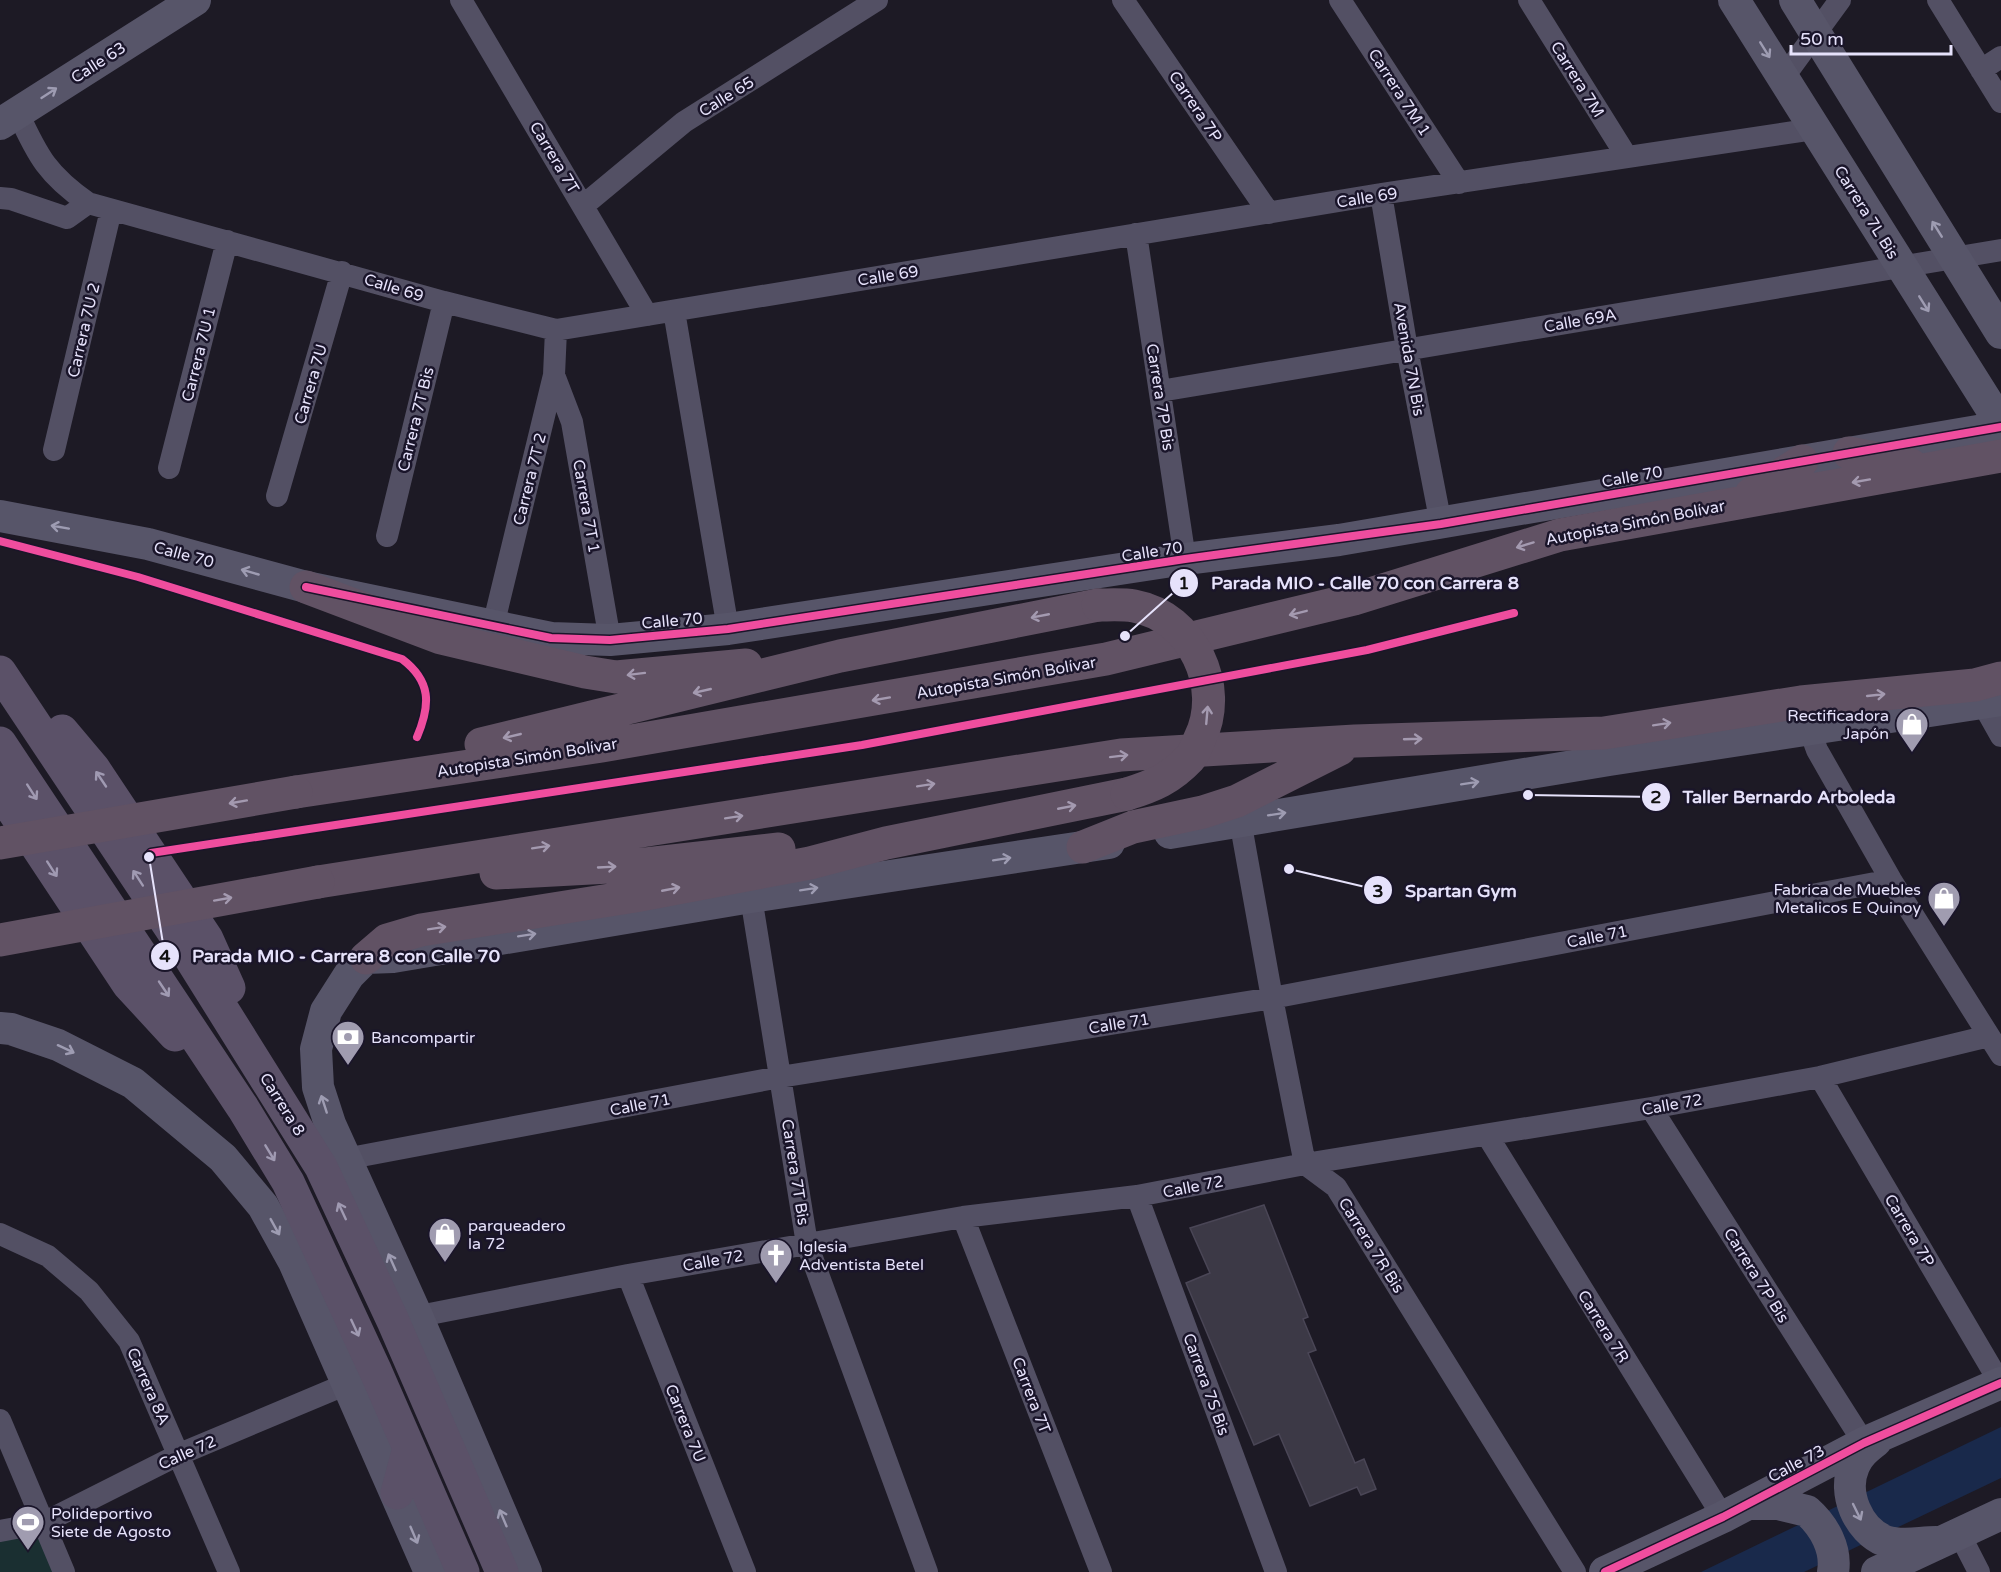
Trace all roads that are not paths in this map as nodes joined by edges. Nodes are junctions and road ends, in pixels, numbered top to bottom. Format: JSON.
{"nodes":[{"id":1,"x":195,"y":0,"type":"edge"},
{"id":2,"x":460,"y":0,"type":"edge"},
{"id":3,"x":877,"y":0,"type":"edge"},
{"id":4,"x":1123,"y":0,"type":"edge"},
{"id":5,"x":1340,"y":0,"type":"edge"},
{"id":6,"x":1529,"y":0,"type":"edge"},
{"id":7,"x":1734,"y":0,"type":"edge"},
{"id":8,"x":1796,"y":0,"type":"edge"},
{"id":9,"x":1840,"y":0,"type":"edge"},
{"id":10,"x":1938,"y":0,"type":"edge"},
{"id":11,"x":1815,"y":32,"type":"junction"},
{"id":12,"x":2001,"y":57,"type":"edge"},
{"id":13,"x":1981,"y":70,"type":"junction"},
{"id":14,"x":1782,"y":78,"type":"junction"},
{"id":15,"x":2001,"y":102,"type":"edge"},
{"id":16,"x":9,"y":119,"type":"edge"},
{"id":17,"x":1814,"y":129,"type":"junction"},
{"id":18,"x":1627,"y":157,"type":"junction"},
{"id":19,"x":1459,"y":183,"type":"junction"},
{"id":20,"x":1381,"y":194,"type":"junction"},
{"id":21,"x":0,"y":198,"type":"edge"},
{"id":22,"x":88,"y":203,"type":"junction"},
{"id":23,"x":584,"y":205,"type":"junction"},
{"id":24,"x":111,"y":210,"type":"junction"},
{"id":25,"x":1269,"y":213,"type":"junction"},
{"id":26,"x":1136,"y":234,"type":"junction"},
{"id":27,"x":227,"y":241,"type":"junction"},
{"id":28,"x":2001,"y":250,"type":"edge"},
{"id":29,"x":1955,"y":258,"type":"junction"},
{"id":30,"x":1900,"y":265,"type":"junction"},
{"id":31,"x":342,"y":272,"type":"junction"},
{"id":32,"x":444,"y":302,"type":"junction"},
{"id":33,"x":674,"y":311,"type":"junction"},
{"id":34,"x":647,"y":315,"type":"junction"},
{"id":35,"x":556,"y":330,"type":"junction"},
{"id":36,"x":2001,"y":333,"type":"edge"},
{"id":37,"x":1407,"y":349,"type":"junction"},
{"id":38,"x":554,"y":375,"type":"junction"},
{"id":39,"x":1160,"y":391,"type":"junction"},
{"id":40,"x":2001,"y":426,"type":"edge"},
{"id":41,"x":54,"y":450,"type":"dead end"},
{"id":42,"x":1849,"y":453,"type":"junction"},
{"id":43,"x":2001,"y":456,"type":"edge"},
{"id":44,"x":1802,"y":461,"type":"junction"},
{"id":45,"x":169,"y":468,"type":"dead end"},
{"id":46,"x":1927,"y":469,"type":"junction"},
{"id":47,"x":277,"y":496,"type":"dead end"},
{"id":48,"x":1738,"y":502,"type":"junction"},
{"id":49,"x":0,"y":516,"type":"edge"},
{"id":50,"x":1441,"y":524,"type":"junction"},
{"id":51,"x":387,"y":536,"type":"dead end"},
{"id":52,"x":1185,"y":559,"type":"junction"},
{"id":53,"x":306,"y":587,"type":"junction"},
{"id":54,"x":494,"y":626,"type":"junction"},
{"id":55,"x":728,"y":629,"type":"junction"},
{"id":56,"x":610,"y":640,"type":"junction"},
{"id":57,"x":840,"y":656,"type":"junction"},
{"id":58,"x":0,"y":657,"type":"edge"},
{"id":59,"x":0,"y":672,"type":"edge"},
{"id":60,"x":1990,"y":692,"type":"edge"},
{"id":61,"x":1805,"y":715,"type":"junction"},
{"id":62,"x":1897,"y":716,"type":"joint"},
{"id":63,"x":1863,"y":720,"type":"joint"},
{"id":64,"x":2001,"y":736,"type":"edge"},
{"id":65,"x":1355,"y":741,"type":"junction"},
{"id":66,"x":0,"y":743,"type":"edge"},
{"id":67,"x":0,"y":783,"type":"edge"},
{"id":68,"x":296,"y":792,"type":"junction"},
{"id":69,"x":1240,"y":820,"type":"junction"},
{"id":70,"x":0,"y":843,"type":"edge"},
{"id":71,"x":886,"y":843,"type":"junction"},
{"id":72,"x":1083,"y":847,"type":"junction"},
{"id":73,"x":1892,"y":880,"type":"junction"},
{"id":74,"x":318,"y":882,"type":"junction"},
{"id":75,"x":751,"y":897,"type":"junction"},
{"id":76,"x":0,"y":940,"type":"edge"},
{"id":77,"x":366,"y":958,"type":"junction"},
{"id":78,"x":1272,"y":998,"type":"junction"},
{"id":79,"x":6,"y":1029,"type":"edge"},
{"id":80,"x":1995,"y":1046,"type":"edge"},
{"id":81,"x":780,"y":1077,"type":"junction"},
{"id":82,"x":1820,"y":1077,"type":"junction"},
{"id":83,"x":272,"y":1086,"type":"junction"},
{"id":84,"x":243,"y":1108,"type":"junction"},
{"id":85,"x":1651,"y":1108,"type":"junction"},
{"id":86,"x":1487,"y":1135,"type":"junction"},
{"id":87,"x":345,"y":1159,"type":"junction"},
{"id":88,"x":1305,"y":1164,"type":"junction"},
{"id":89,"x":1137,"y":1196,"type":"junction"},
{"id":90,"x":963,"y":1217,"type":"junction"},
{"id":91,"x":0,"y":1234,"type":"edge"},
{"id":92,"x":807,"y":1244,"type":"junction"},
{"id":93,"x":628,"y":1275,"type":"junction"},
{"id":94,"x":405,"y":1319,"type":"junction"},
{"id":95,"x":362,"y":1378,"type":"junction"},
{"id":96,"x":2001,"y":1383,"type":"edge"},
{"id":97,"x":422,"y":1392,"type":"junction"},
{"id":98,"x":455,"y":1407,"type":"junction"},
{"id":99,"x":0,"y":1420,"type":"edge"},
{"id":100,"x":445,"y":1444,"type":"junction"},
{"id":101,"x":1869,"y":1445,"type":"junction"},
{"id":102,"x":409,"y":1448,"type":"junction"},
{"id":103,"x":180,"y":1454,"type":"junction"},
{"id":104,"x":397,"y":1493,"type":"junction"},
{"id":105,"x":1736,"y":1510,"type":"junction"},
{"id":106,"x":2001,"y":1514,"type":"edge"},
{"id":107,"x":43,"y":1523,"type":"junction"},
{"id":108,"x":0,"y":1531,"type":"edge"},
{"id":109,"x":1948,"y":1538,"type":"junction"},
{"id":110,"x":496,"y":1560,"type":"edge"},
{"id":111,"x":451,"y":1568,"type":"edge"},
{"id":112,"x":64,"y":1572,"type":"edge"},
{"id":113,"x":229,"y":1572,"type":"edge"},
{"id":114,"x":526,"y":1572,"type":"edge"},
{"id":115,"x":745,"y":1572,"type":"edge"},
{"id":116,"x":927,"y":1572,"type":"edge"},
{"id":117,"x":1101,"y":1572,"type":"edge"},
{"id":118,"x":1276,"y":1572,"type":"edge"},
{"id":119,"x":1575,"y":1572,"type":"edge"},
{"id":120,"x":1605,"y":1572,"type":"edge"},
{"id":121,"x":1833,"y":1572,"type":"edge"},
{"id":122,"x":1877,"y":1572,"type":"edge"},
{"id":123,"x":1980,"y":1572,"type":"edge"}],
"edges":[{"from":16,"to":1,"type":"street","name":"Calle 63","one_way":true},
{"from":2,"to":23,"type":"street","name":"Carrera 7T"},
{"from":3,"to":23,"type":"street","name":"Calle 65"},
{"from":4,"to":25,"type":"street","name":"Carrera 7P"},
{"from":5,"to":19,"type":"street","name":"Carrera 7M 1"},
{"from":6,"to":18,"type":"street","name":"Carrera 7M"},
{"from":7,"to":14,"type":"street","name":"Carrera 7L Bis","one_way":true},
{"from":8,"to":11,"type":"street"},
{"from":9,"to":11,"type":"street"},
{"from":10,"to":13,"type":"street"},
{"from":11,"to":14,"type":"street"},
{"from":29,"to":11,"type":"street","one_way":true},
{"from":12,"to":13,"type":"street"},
{"from":13,"to":15,"type":"street"},
{"from":14,"to":17,"type":"street","name":"Carrera 7L Bis"},
{"from":16,"to":22,"type":"street","name":"Calle 69"},
{"from":17,"to":18,"type":"street","name":"Calle 69"},
{"from":17,"to":30,"type":"street","name":"Carrera 7L Bis"},
{"from":18,"to":19,"type":"street","name":"Calle 69"},
{"from":19,"to":20,"type":"street","name":"Calle 69"},
{"from":20,"to":25,"type":"street","name":"Calle 69"},
{"from":20,"to":37,"type":"street","name":"Avenida 7N Bis"},
{"from":21,"to":22,"type":"street"},
{"from":22,"to":24,"type":"street","name":"Calle 69"},
{"from":23,"to":34,"type":"street","name":"Carrera 7T"},
{"from":24,"to":27,"type":"street","name":"Calle 69"},
{"from":24,"to":41,"type":"street","name":"Carrera 7U 2"},
{"from":25,"to":26,"type":"street","name":"Calle 69"},
{"from":26,"to":33,"type":"street","name":"Calle 69"},
{"from":26,"to":39,"type":"street","name":"Carrera 7P Bis"},
{"from":27,"to":31,"type":"street","name":"Calle 69"},
{"from":27,"to":45,"type":"street","name":"Carrera 7U 1"},
{"from":28,"to":29,"type":"street","name":"Calle 69A"},
{"from":29,"to":30,"type":"street","name":"Calle 69A"},
{"from":29,"to":36,"type":"street"},
{"from":30,"to":37,"type":"street","name":"Calle 69A"},
{"from":30,"to":40,"type":"street","name":"Carrera 7L Bis","one_way":true},
{"from":31,"to":32,"type":"street","name":"Calle 69"},
{"from":31,"to":47,"type":"street","name":"Carrera 7U"},
{"from":32,"to":35,"type":"street","name":"Calle 69"},
{"from":32,"to":51,"type":"street","name":"Carrera 7T Bis"},
{"from":33,"to":34,"type":"street","name":"Calle 69"},
{"from":33,"to":55,"type":"street"},
{"from":34,"to":35,"type":"street","name":"Calle 69"},
{"from":35,"to":38,"type":"street","name":"Carrera 7T 2"},
{"from":37,"to":39,"type":"street","name":"Calle 69A"},
{"from":37,"to":50,"type":"street","name":"Avenida 7N Bis"},
{"from":38,"to":54,"type":"street","name":"Carrera 7T 2"},
{"from":38,"to":56,"type":"street","name":"Carrera 7T 1"},
{"from":39,"to":52,"type":"street","name":"Carrera 7P Bis"},
{"from":40,"to":42,"type":"street","name":"Calle 70"},
{"from":42,"to":44,"type":"street","name":"Calle 70"},
{"from":42,"to":46,"type":"highway"},
{"from":43,"to":46,"type":"highway","name":"Autopista Simón Bolívar"},
{"from":44,"to":48,"type":"highway"},
{"from":44,"to":50,"type":"street","name":"Calle 70"},
{"from":46,"to":48,"type":"highway","name":"Autopista Simón Bolívar","one_way":true},
{"from":48,"to":68,"type":"highway","name":"Autopista Simón Bolívar","one_way":true},
{"from":53,"to":49,"type":"street","name":"Calle 70","one_way":true},
{"from":50,"to":52,"type":"street","name":"Calle 70"},
{"from":52,"to":55,"type":"street","name":"Calle 70"},
{"from":53,"to":54,"type":"street","name":"Calle 70"},
{"from":57,"to":53,"type":"highway","one_way":true},
{"from":54,"to":56,"type":"street","name":"Calle 70"},
{"from":55,"to":56,"type":"street","name":"Calle 70"},
{"from":57,"to":68,"type":"highway","one_way":true},
{"from":71,"to":57,"type":"highway","one_way":true,"bridge":true},
{"from":83,"to":58,"type":"main road","one_way":true},
{"from":83,"to":59,"type":"main road","name":"Carrera 8","one_way":true},
{"from":61,"to":60,"type":"highway","one_way":true},
{"from":60,"to":62,"type":"highway"},
{"from":60,"to":64,"type":"street"},
{"from":61,"to":63,"type":"highway"},
{"from":65,"to":61,"type":"highway","one_way":true},
{"from":69,"to":61,"type":"street","one_way":true},
{"from":61,"to":73,"type":"street"},
{"from":62,"to":63,"type":"street"},
{"from":65,"to":72,"type":"highway"},
{"from":74,"to":65,"type":"highway","one_way":true},
{"from":66,"to":84,"type":"main road","one_way":true},
{"from":67,"to":84,"type":"main road","one_way":true},
{"from":68,"to":70,"type":"highway","name":"Autopista Simón Bolívar","one_way":true,"bridge":true},
{"from":69,"to":72,"type":"street"},
{"from":69,"to":78,"type":"street"},
{"from":74,"to":71,"type":"highway","one_way":true},
{"from":77,"to":71,"type":"highway","one_way":true},
{"from":75,"to":72,"type":"street","one_way":true},
{"from":73,"to":78,"type":"street","name":"Calle 71"},
{"from":73,"to":80,"type":"street"},
{"from":76,"to":74,"type":"highway","one_way":true,"bridge":true},
{"from":77,"to":75,"type":"street","one_way":true},
{"from":75,"to":81,"type":"street","name":"Carrera 7T Bis"},
{"from":87,"to":77,"type":"street","name":"Carrera 8","one_way":true},
{"from":78,"to":81,"type":"street","name":"Calle 71"},
{"from":78,"to":88,"type":"street"},
{"from":79,"to":95,"type":"street","one_way":true},
{"from":80,"to":82,"type":"street","name":"Calle 72"},
{"from":81,"to":87,"type":"street","name":"Calle 71"},
{"from":81,"to":92,"type":"street","name":"Carrera 7T Bis"},
{"from":82,"to":85,"type":"street","name":"Calle 72"},
{"from":82,"to":96,"type":"street","name":"Carrera 7P"},
{"from":94,"to":83,"type":"main road","name":"Carrera 8","one_way":true},
{"from":84,"to":95,"type":"main road","one_way":true},
{"from":85,"to":86,"type":"street","name":"Calle 72"},
{"from":85,"to":101,"type":"street","name":"Carrera 7P Bis"},
{"from":86,"to":88,"type":"street","name":"Calle 72"},
{"from":86,"to":105,"type":"street","name":"Carrera 7R"},
{"from":94,"to":87,"type":"street","name":"Carrera 8","one_way":true},
{"from":88,"to":89,"type":"street","name":"Calle 72"},
{"from":88,"to":119,"type":"street","name":"Carrera 7R Bis"},
{"from":89,"to":90,"type":"street","name":"Calle 72"},
{"from":89,"to":118,"type":"street","name":"Carrera 7S Bis"},
{"from":90,"to":92,"type":"street","name":"Calle 72"},
{"from":90,"to":117,"type":"street","name":"Carrera 7T"},
{"from":91,"to":103,"type":"street","name":"Carrera 8A"},
{"from":92,"to":93,"type":"street","name":"Calle 72"},
{"from":92,"to":116,"type":"street","name":"Carrera 7T Bis"},
{"from":93,"to":94,"type":"street","name":"Calle 72"},
{"from":93,"to":115,"type":"street","name":"Carrera 7U"},
{"from":94,"to":97,"type":"main road","name":"Carrera 8"},
{"from":94,"to":98,"type":"street","name":"Carrera 8"},
{"from":95,"to":102,"type":"main road"},
{"from":95,"to":103,"type":"street","name":"Calle 72"},
{"from":95,"to":104,"type":"street"},
{"from":96,"to":101,"type":"street","name":"Calle 73"},
{"from":97,"to":98,"type":"main road"},
{"from":97,"to":100,"type":"main road","name":"Carrera 8"},
{"from":98,"to":100,"type":"main road"},
{"from":114,"to":98,"type":"street","name":"Carrera 8","one_way":true},
{"from":99,"to":107,"type":"street"},
{"from":100,"to":110,"type":"main road","name":"Carrera 8"},
{"from":101,"to":105,"type":"street","name":"Calle 73"},
{"from":101,"to":109,"type":"street","one_way":true},
{"from":102,"to":104,"type":"main road"},
{"from":102,"to":111,"type":"main road"},
{"from":103,"to":107,"type":"street","name":"Calle 72"},
{"from":103,"to":113,"type":"street","name":"Carrera 8A"},
{"from":104,"to":111,"type":"street","one_way":true},
{"from":105,"to":120,"type":"street","name":"Calle 73"},
{"from":105,"to":121,"type":"street"},
{"from":106,"to":109,"type":"street"},
{"from":107,"to":108,"type":"street","name":"Calle 72"},
{"from":107,"to":112,"type":"street"},
{"from":109,"to":122,"type":"street"},
{"from":109,"to":123,"type":"street"}]}
